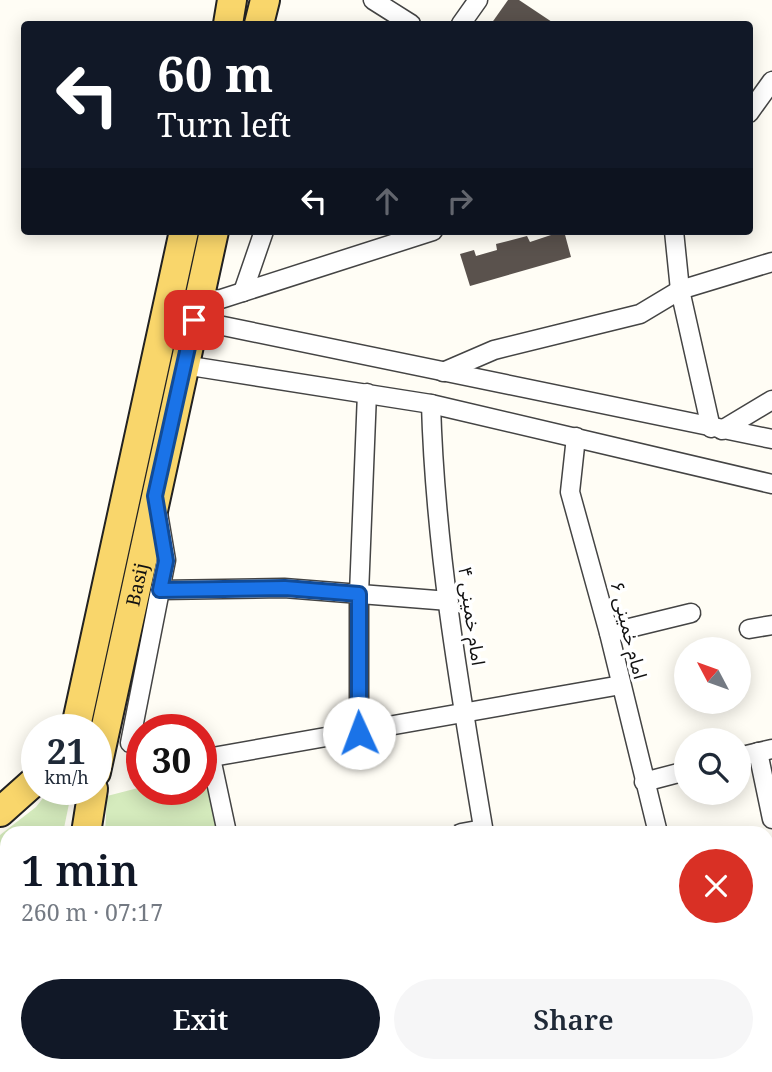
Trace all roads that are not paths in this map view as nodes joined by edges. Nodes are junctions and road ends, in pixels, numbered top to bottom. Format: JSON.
{"nodes":[{"id":1,"x":232,"y":0,"type":"edge"},
{"id":2,"x":265,"y":0,"type":"edge"},
{"id":3,"x":373,"y":0,"type":"edge"},
{"id":4,"x":478,"y":0,"type":"edge"},
{"id":5,"x":228,"y":21,"type":"edge"},
{"id":6,"x":260,"y":21,"type":"edge"},
{"id":7,"x":406,"y":21,"type":"edge"},
{"id":8,"x":463,"y":21,"type":"edge"},
{"id":9,"x":772,"y":81,"type":"edge"},
{"id":10,"x":753,"y":107,"type":"edge"},
{"id":11,"x":183,"y":235,"type":"edge"},
{"id":12,"x":213,"y":235,"type":"edge"},
{"id":13,"x":263,"y":235,"type":"edge"},
{"id":14,"x":421,"y":235,"type":"edge"},
{"id":15,"x":674,"y":235,"type":"edge"},
{"id":16,"x":772,"y":262,"type":"edge"},
{"id":17,"x":680,"y":290,"type":"junction"},
{"id":18,"x":243,"y":292,"type":"junction"},
{"id":19,"x":196,"y":310,"type":"junction"},
{"id":20,"x":184,"y":365,"type":"junction"},
{"id":21,"x":443,"y":372,"type":"junction"},
{"id":22,"x":367,"y":393,"type":"junction"},
{"id":23,"x":772,"y":400,"type":"edge"},
{"id":24,"x":430,"y":404,"type":"junction"},
{"id":25,"x":717,"y":429,"type":"junction"},
{"id":26,"x":576,"y":437,"type":"junction"},
{"id":27,"x":772,"y":439,"type":"edge"},
{"id":28,"x":772,"y":484,"type":"edge"},
{"id":29,"x":155,"y":496,"type":"junction"},
{"id":30,"x":160,"y":590,"type":"junction"},
{"id":31,"x":359,"y":594,"type":"junction"},
{"id":32,"x":449,"y":601,"type":"junction"},
{"id":33,"x":691,"y":613,"type":"dead end"},
{"id":34,"x":772,"y":625,"type":"edge"},
{"id":35,"x":749,"y":629,"type":"dead end"},
{"id":36,"x":609,"y":633,"type":"junction"},
{"id":37,"x":621,"y":685,"type":"junction"},
{"id":38,"x":77,"y":714,"type":"edge"},
{"id":39,"x":107,"y":714,"type":"edge"},
{"id":40,"x":141,"y":714,"type":"edge"},
{"id":41,"x":464,"y":714,"type":"junction"},
{"id":42,"x":359,"y":733,"type":"junction"},
{"id":43,"x":765,"y":750,"type":"edge"},
{"id":44,"x":217,"y":757,"type":"edge"},
{"id":45,"x":674,"y":774,"type":"edge"},
{"id":46,"x":644,"y":782,"type":"junction"},
{"id":47,"x":21,"y":793,"type":"edge"},
{"id":48,"x":217,"y":798,"type":"edge"},
{"id":49,"x":90,"y":805,"type":"edge"},
{"id":50,"x":0,"y":812,"type":"edge"},
{"id":51,"x":772,"y":819,"type":"edge"},
{"id":52,"x":87,"y":826,"type":"edge"},
{"id":53,"x":225,"y":826,"type":"edge"},
{"id":54,"x":483,"y":826,"type":"edge"},
{"id":55,"x":656,"y":826,"type":"edge"}],
"edges":[{"from":1,"to":5,"type":"main road"},
{"from":2,"to":6,"type":"main road"},
{"from":3,"to":7,"type":"street"},
{"from":4,"to":8,"type":"street"},
{"from":9,"to":10,"type":"street"},
{"from":11,"to":38,"type":"main road","name":"Basij"},
{"from":12,"to":19,"type":"main road","name":"Basij"},
{"from":13,"to":18,"type":"street"},
{"from":14,"to":18,"type":"street"},
{"from":15,"to":17,"type":"street"},
{"from":16,"to":17,"type":"street"},
{"from":17,"to":21,"type":"street"},
{"from":17,"to":25,"type":"street"},
{"from":18,"to":19,"type":"street"},
{"from":19,"to":20,"type":"main road","name":"Basij"},
{"from":19,"to":21,"type":"street"},
{"from":20,"to":22,"type":"street"},
{"from":20,"to":29,"type":"main road","name":"Basij"},
{"from":21,"to":25,"type":"street"},
{"from":22,"to":24,"type":"street"},
{"from":22,"to":31,"type":"street"},
{"from":23,"to":25,"type":"street"},
{"from":24,"to":26,"type":"street"},
{"from":24,"to":32,"type":"street","name":"امام خمینی ۴"},
{"from":25,"to":27,"type":"street"},
{"from":26,"to":28,"type":"street"},
{"from":26,"to":36,"type":"street","name":"امام خمینی ۶"},
{"from":29,"to":30,"type":"street"},
{"from":29,"to":39,"type":"main road","name":"Basij"},
{"from":30,"to":31,"type":"street"},
{"from":30,"to":40,"type":"street"},
{"from":31,"to":32,"type":"street"},
{"from":31,"to":42,"type":"street"},
{"from":32,"to":41,"type":"street","name":"امام خمینی ۴"},
{"from":33,"to":36,"type":"street"},
{"from":34,"to":35,"type":"street"},
{"from":36,"to":37,"type":"street","name":"امام خمینی ۶"},
{"from":37,"to":41,"type":"street"},
{"from":37,"to":46,"type":"street","name":"امام خمینی ۶"},
{"from":41,"to":42,"type":"street"},
{"from":41,"to":54,"type":"street","name":"امام خمینی ۴"},
{"from":42,"to":44,"type":"street"},
{"from":43,"to":51,"type":"street"},
{"from":45,"to":46,"type":"street"},
{"from":46,"to":55,"type":"street","name":"امام خمینی ۶"},
{"from":47,"to":50,"type":"main road"},
{"from":48,"to":53,"type":"street"},
{"from":49,"to":52,"type":"main road"}]}
